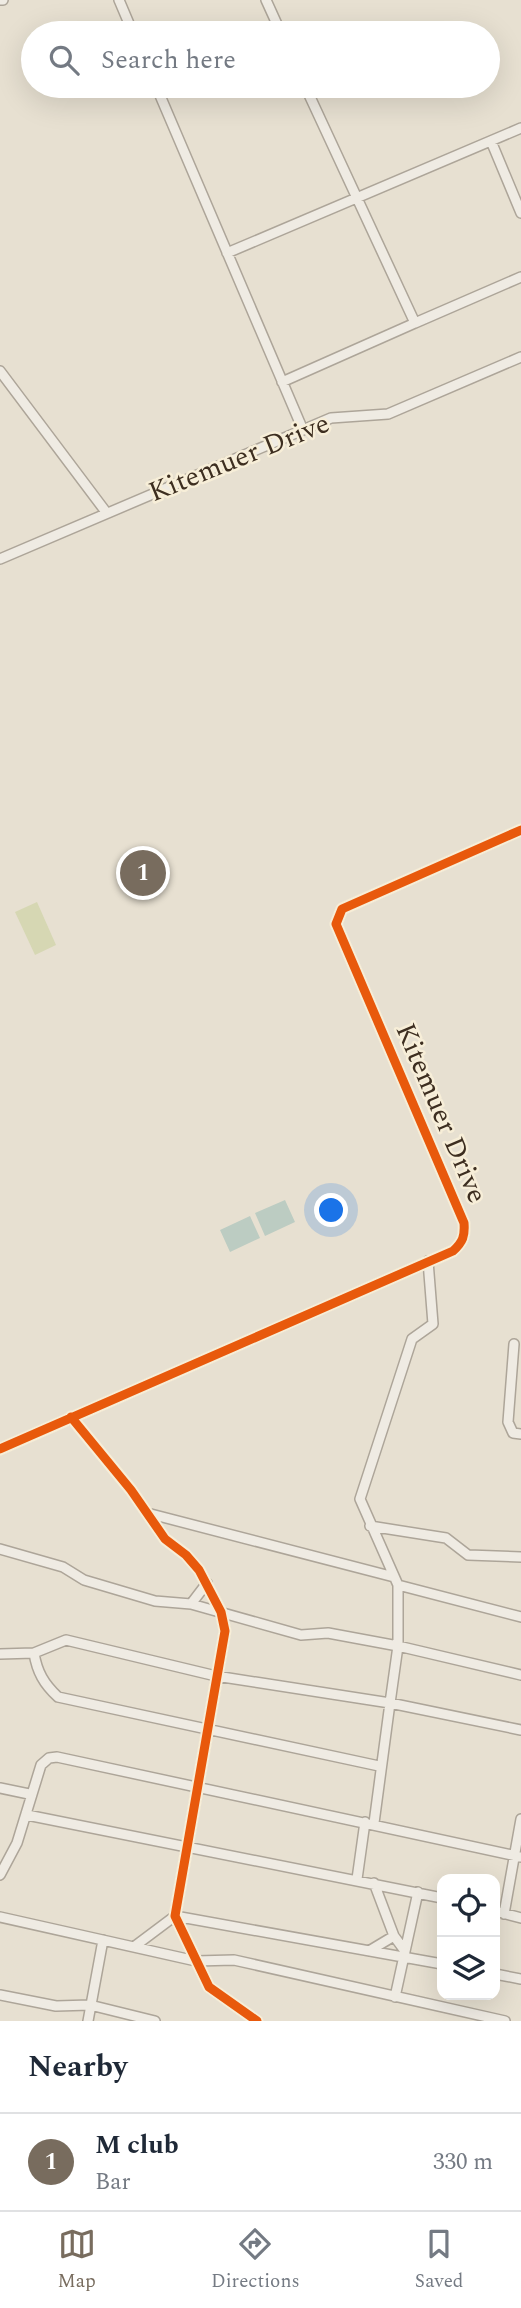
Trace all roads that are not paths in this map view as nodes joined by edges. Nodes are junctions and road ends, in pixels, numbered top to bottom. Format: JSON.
{"nodes":[{"id":1,"x":119,"y":0,"type":"edge"},
{"id":2,"x":266,"y":0,"type":"edge"},
{"id":3,"x":128,"y":21,"type":"edge"},
{"id":4,"x":276,"y":21,"type":"edge"},
{"id":5,"x":161,"y":98,"type":"edge"},
{"id":6,"x":311,"y":98,"type":"edge"},
{"id":7,"x":521,"y":128,"type":"edge"},
{"id":8,"x":491,"y":141,"type":"junction"},
{"id":9,"x":357,"y":198,"type":"junction"},
{"id":10,"x":521,"y":213,"type":"edge"},
{"id":11,"x":228,"y":253,"type":"junction"},
{"id":12,"x":521,"y":277,"type":"edge"},
{"id":13,"x":415,"y":323,"type":"junction"},
{"id":14,"x":521,"y":357,"type":"edge"},
{"id":15,"x":0,"y":372,"type":"edge"},
{"id":16,"x":282,"y":382,"type":"junction"},
{"id":17,"x":303,"y":430,"type":"junction"},
{"id":18,"x":106,"y":512,"type":"junction"},
{"id":19,"x":0,"y":559,"type":"edge"},
{"id":20,"x":521,"y":830,"type":"edge"},
{"id":21,"x":428,"y":1261,"type":"junction"},
{"id":22,"x":514,"y":1344,"type":"dead end"},
{"id":23,"x":71,"y":1417,"type":"junction"},
{"id":24,"x":521,"y":1434,"type":"edge"},
{"id":25,"x":0,"y":1449,"type":"edge"},
{"id":26,"x":147,"y":1513,"type":"junction"},
{"id":27,"x":370,"y":1526,"type":"junction"},
{"id":28,"x":0,"y":1549,"type":"edge"},
{"id":29,"x":521,"y":1558,"type":"edge"},
{"id":30,"x":396,"y":1581,"type":"junction"},
{"id":31,"x":208,"y":1583,"type":"junction"},
{"id":32,"x":191,"y":1604,"type":"junction"},
{"id":33,"x":221,"y":1612,"type":"junction"},
{"id":34,"x":521,"y":1617,"type":"edge"},
{"id":35,"x":398,"y":1646,"type":"junction"},
{"id":36,"x":34,"y":1653,"type":"junction"},
{"id":37,"x":0,"y":1654,"type":"edge"},
{"id":38,"x":521,"y":1675,"type":"edge"},
{"id":39,"x":216,"y":1676,"type":"junction"},
{"id":40,"x":390,"y":1703,"type":"junction"},
{"id":41,"x":209,"y":1729,"type":"junction"},
{"id":42,"x":521,"y":1730,"type":"edge"},
{"id":43,"x":379,"y":1766,"type":"junction"},
{"id":44,"x":199,"y":1787,"type":"junction"},
{"id":45,"x":0,"y":1788,"type":"edge"},
{"id":46,"x":29,"y":1794,"type":"junction"},
{"id":47,"x":27,"y":1815,"type":"junction"},
{"id":48,"x":521,"y":1819,"type":"edge"},
{"id":49,"x":370,"y":1822,"type":"junction"},
{"id":50,"x":186,"y":1849,"type":"junction"},
{"id":51,"x":518,"y":1857,"type":"edge"},
{"id":52,"x":0,"y":1875,"type":"edge"},
{"id":53,"x":357,"y":1879,"type":"junction"},
{"id":54,"x":374,"y":1883,"type":"junction"},
{"id":55,"x":418,"y":1892,"type":"junction"},
{"id":56,"x":437,"y":1897,"type":"edge"},
{"id":57,"x":500,"y":1910,"type":"edge"},
{"id":58,"x":500,"y":1913,"type":"edge"},
{"id":59,"x":175,"y":1916,"type":"junction"},
{"id":60,"x":0,"y":1917,"type":"edge"},
{"id":61,"x":521,"y":1918,"type":"edge"},
{"id":62,"x":394,"y":1936,"type":"junction"},
{"id":63,"x":103,"y":1940,"type":"junction"},
{"id":64,"x":135,"y":1946,"type":"junction"},
{"id":65,"x":369,"y":1951,"type":"junction"},
{"id":66,"x":405,"y":1954,"type":"junction"},
{"id":67,"x":196,"y":1961,"type":"junction"},
{"id":68,"x":437,"y":1963,"type":"edge"},
{"id":69,"x":500,"y":1975,"type":"edge"},
{"id":70,"x":521,"y":1979,"type":"edge"},
{"id":71,"x":0,"y":1995,"type":"edge"},
{"id":72,"x":395,"y":1997,"type":"junction"},
{"id":73,"x":90,"y":2006,"type":"junction"},
{"id":74,"x":88,"y":2021,"type":"edge"},
{"id":75,"x":155,"y":2021,"type":"edge"},
{"id":76,"x":257,"y":2021,"type":"edge"},
{"id":77,"x":505,"y":2021,"type":"edge"}],
"edges":[{"from":1,"to":3,"type":"street"},
{"from":2,"to":4,"type":"street"},
{"from":5,"to":11,"type":"street"},
{"from":6,"to":9,"type":"street"},
{"from":7,"to":8,"type":"street"},
{"from":8,"to":9,"type":"street"},
{"from":8,"to":10,"type":"street"},
{"from":9,"to":11,"type":"street"},
{"from":9,"to":13,"type":"street"},
{"from":11,"to":16,"type":"street"},
{"from":12,"to":13,"type":"street"},
{"from":13,"to":16,"type":"street"},
{"from":14,"to":17,"type":"street","name":"Kitemuer Drive"},
{"from":15,"to":18,"type":"street"},
{"from":16,"to":17,"type":"street"},
{"from":17,"to":18,"type":"street","name":"Kitemuer Drive"},
{"from":18,"to":19,"type":"street","name":"Kitemuer Drive"},
{"from":20,"to":21,"type":"street","name":"Kitemuer Drive"},
{"from":21,"to":23,"type":"street","name":"Kitemuer Drive"},
{"from":21,"to":27,"type":"street"},
{"from":22,"to":24,"type":"street"},
{"from":23,"to":25,"type":"street","name":"Kitemuer Drive"},
{"from":23,"to":26,"type":"street"},
{"from":26,"to":30,"type":"street"},
{"from":26,"to":31,"type":"street"},
{"from":27,"to":29,"type":"street"},
{"from":27,"to":30,"type":"street"},
{"from":28,"to":32,"type":"street"},
{"from":30,"to":34,"type":"street"},
{"from":30,"to":35,"type":"street"},
{"from":31,"to":32,"type":"street"},
{"from":31,"to":33,"type":"street"},
{"from":32,"to":33,"type":"street"},
{"from":33,"to":35,"type":"street"},
{"from":33,"to":39,"type":"street"},
{"from":35,"to":38,"type":"street"},
{"from":35,"to":40,"type":"street"},
{"from":36,"to":37,"type":"street"},
{"from":36,"to":39,"type":"street"},
{"from":36,"to":41,"type":"street"},
{"from":39,"to":40,"type":"street"},
{"from":39,"to":41,"type":"street"},
{"from":40,"to":42,"type":"street"},
{"from":40,"to":43,"type":"street"},
{"from":41,"to":43,"type":"street"},
{"from":41,"to":44,"type":"street"},
{"from":43,"to":49,"type":"street"},
{"from":44,"to":46,"type":"street"},
{"from":44,"to":49,"type":"street"},
{"from":44,"to":50,"type":"street"},
{"from":45,"to":46,"type":"street"},
{"from":46,"to":47,"type":"street"},
{"from":47,"to":50,"type":"street"},
{"from":47,"to":52,"type":"street"},
{"from":48,"to":51,"type":"street"},
{"from":49,"to":51,"type":"street"},
{"from":49,"to":53,"type":"street"},
{"from":50,"to":53,"type":"street"},
{"from":50,"to":59,"type":"street"},
{"from":51,"to":57,"type":"street"},
{"from":53,"to":54,"type":"street"},
{"from":54,"to":55,"type":"street"},
{"from":54,"to":62,"type":"street"},
{"from":55,"to":56,"type":"street"},
{"from":55,"to":66,"type":"street"},
{"from":58,"to":61,"type":"street"},
{"from":59,"to":64,"type":"street"},
{"from":59,"to":65,"type":"street"},
{"from":59,"to":67,"type":"street"},
{"from":60,"to":63,"type":"street"},
{"from":62,"to":65,"type":"street"},
{"from":62,"to":66,"type":"street"},
{"from":63,"to":64,"type":"street"},
{"from":63,"to":73,"type":"street"},
{"from":64,"to":67,"type":"street"},
{"from":65,"to":66,"type":"street"},
{"from":66,"to":68,"type":"street"},
{"from":66,"to":72,"type":"street"},
{"from":67,"to":72,"type":"street"},
{"from":67,"to":76,"type":"street"},
{"from":69,"to":70,"type":"street"},
{"from":71,"to":73,"type":"street"},
{"from":72,"to":77,"type":"street"},
{"from":73,"to":74,"type":"street"},
{"from":73,"to":75,"type":"street"}]}
